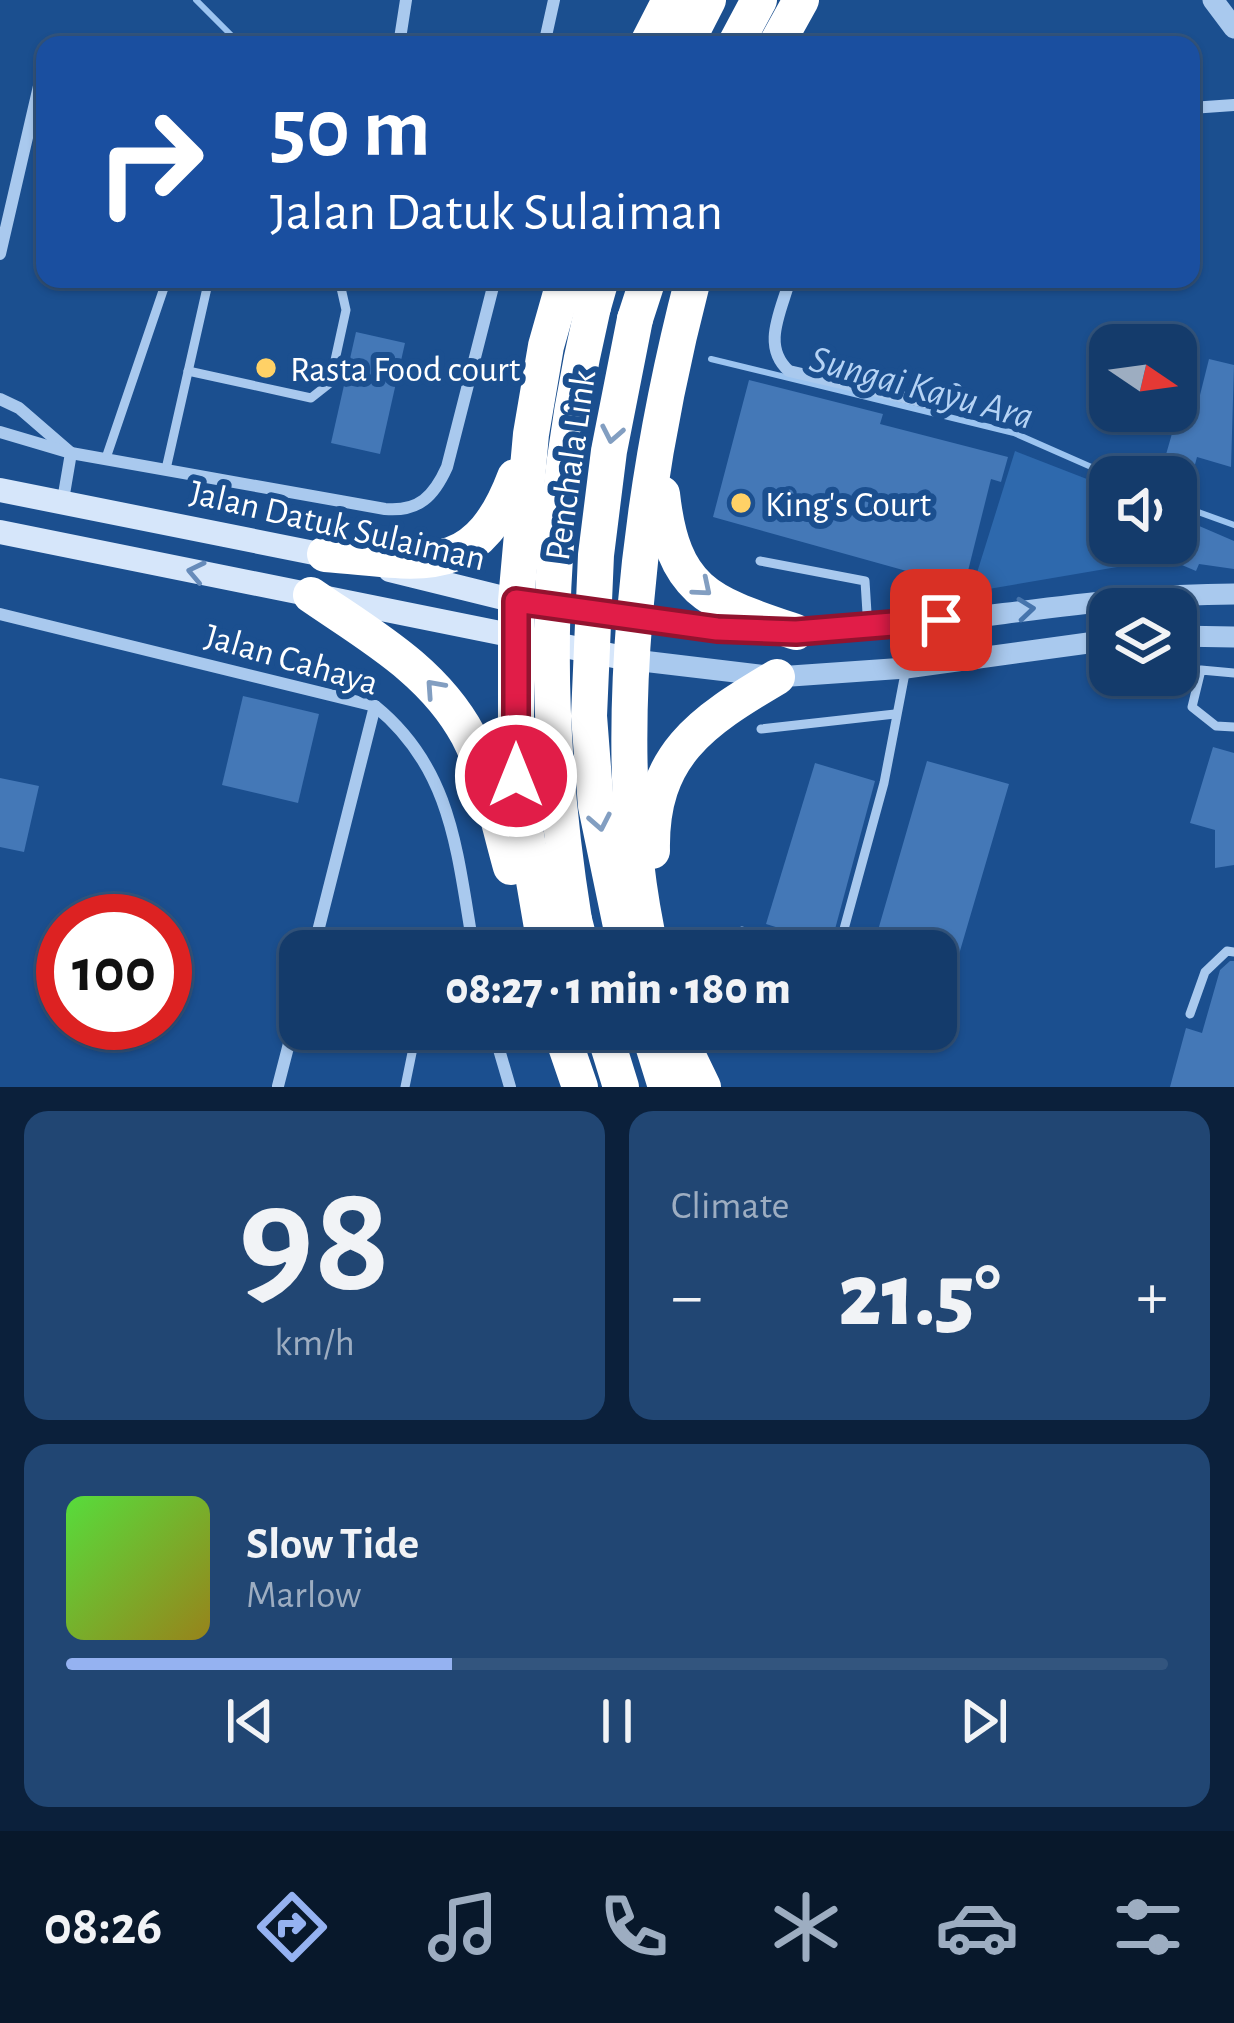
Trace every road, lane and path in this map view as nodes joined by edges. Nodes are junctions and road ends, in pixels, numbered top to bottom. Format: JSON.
{"nodes":[{"id":1,"x":406,"y":0,"type":"edge"},
{"id":2,"x":554,"y":0,"type":"edge"},
{"id":3,"x":670,"y":0,"type":"edge"},
{"id":4,"x":708,"y":0,"type":"edge"},
{"id":5,"x":759,"y":0,"type":"edge"},
{"id":6,"x":802,"y":0,"type":"edge"},
{"id":7,"x":1213,"y":0,"type":"edge"},
{"id":8,"x":1234,"y":28,"type":"edge"},
{"id":9,"x":400,"y":36,"type":"edge"},
{"id":10,"x":546,"y":36,"type":"edge"},
{"id":11,"x":652,"y":36,"type":"edge"},
{"id":12,"x":690,"y":36,"type":"edge"},
{"id":13,"x":739,"y":36,"type":"edge"},
{"id":14,"x":781,"y":36,"type":"edge"},
{"id":15,"x":36,"y":99,"type":"edge"},
{"id":16,"x":1234,"y":105,"type":"edge"},
{"id":17,"x":1200,"y":107,"type":"edge"},
{"id":18,"x":0,"y":254,"type":"edge"},
{"id":19,"x":164,"y":288,"type":"edge"},
{"id":20,"x":207,"y":288,"type":"edge"},
{"id":21,"x":341,"y":288,"type":"edge"},
{"id":22,"x":493,"y":288,"type":"edge"},
{"id":23,"x":562,"y":288,"type":"edge"},
{"id":24,"x":599,"y":288,"type":"edge"},
{"id":25,"x":645,"y":288,"type":"edge"},
{"id":26,"x":691,"y":288,"type":"edge"},
{"id":27,"x":788,"y":288,"type":"edge"},
{"id":28,"x":188,"y":371,"type":"junction"},
{"id":29,"x":956,"y":389,"type":"dead end"},
{"id":30,"x":0,"y":399,"type":"edge"},
{"id":31,"x":0,"y":432,"type":"edge"},
{"id":32,"x":531,"y":434,"type":"junction"},
{"id":33,"x":657,"y":442,"type":"junction"},
{"id":34,"x":71,"y":453,"type":"junction"},
{"id":35,"x":106,"y":458,"type":"junction"},
{"id":36,"x":166,"y":469,"type":"junction"},
{"id":37,"x":526,"y":487,"type":"junction"},
{"id":38,"x":0,"y":490,"type":"edge"},
{"id":39,"x":63,"y":500,"type":"junction"},
{"id":40,"x":649,"y":514,"type":"junction"},
{"id":41,"x":0,"y":532,"type":"edge"},
{"id":42,"x":325,"y":554,"type":"junction"},
{"id":43,"x":760,"y":561,"type":"dead end"},
{"id":44,"x":1234,"y":594,"type":"edge"},
{"id":45,"x":310,"y":595,"type":"junction"},
{"id":46,"x":0,"y":614,"type":"edge"},
{"id":47,"x":636,"y":615,"type":"junction"},
{"id":48,"x":516,"y":619,"type":"junction"},
{"id":49,"x":868,"y":628,"type":"junction"},
{"id":50,"x":796,"y":632,"type":"junction"},
{"id":51,"x":1197,"y":636,"type":"edge"},
{"id":52,"x":1234,"y":637,"type":"edge"},
{"id":53,"x":1089,"y":643,"type":"edge"},
{"id":54,"x":634,"y":660,"type":"junction"},
{"id":55,"x":906,"y":668,"type":"junction"},
{"id":56,"x":1234,"y":673,"type":"edge"},
{"id":57,"x":777,"y":677,"type":"junction"},
{"id":58,"x":375,"y":706,"type":"junction"},
{"id":59,"x":895,"y":714,"type":"junction"},
{"id":60,"x":1234,"y":728,"type":"edge"},
{"id":61,"x":761,"y":729,"type":"dead end"},
{"id":62,"x":516,"y":776,"type":"junction"},
{"id":63,"x":628,"y":791,"type":"junction"},
{"id":64,"x":318,"y":930,"type":"edge"},
{"id":65,"x":470,"y":930,"type":"edge"},
{"id":66,"x":530,"y":930,"type":"edge"},
{"id":67,"x":542,"y":930,"type":"edge"},
{"id":68,"x":579,"y":930,"type":"edge"},
{"id":69,"x":622,"y":930,"type":"edge"},
{"id":70,"x":647,"y":930,"type":"edge"},
{"id":71,"x":668,"y":930,"type":"edge"},
{"id":72,"x":844,"y":930,"type":"edge"},
{"id":73,"x":1234,"y":952,"type":"edge"},
{"id":74,"x":1190,"y":1014,"type":"dead end"},
{"id":75,"x":287,"y":1050,"type":"edge"},
{"id":76,"x":413,"y":1050,"type":"edge"},
{"id":77,"x":499,"y":1050,"type":"edge"},
{"id":78,"x":567,"y":1050,"type":"edge"},
{"id":79,"x":610,"y":1050,"type":"edge"},
{"id":80,"x":655,"y":1050,"type":"edge"},
{"id":81,"x":686,"y":1050,"type":"edge"},
{"id":82,"x":700,"y":1050,"type":"edge"},
{"id":83,"x":278,"y":1086,"type":"edge"},
{"id":84,"x":405,"y":1087,"type":"edge"},
{"id":85,"x":510,"y":1087,"type":"edge"},
{"id":86,"x":580,"y":1087,"type":"edge"},
{"id":87,"x":621,"y":1087,"type":"edge"},
{"id":88,"x":666,"y":1087,"type":"edge"},
{"id":89,"x":703,"y":1087,"type":"edge"},
{"id":90,"x":713,"y":1087,"type":"edge"}],
"edges":[{"from":1,"to":9,"type":"street"},
{"from":2,"to":10,"type":"street"},
{"from":3,"to":11,"type":"highway"},
{"from":4,"to":12,"type":"highway"},
{"from":5,"to":13,"type":"highway"},
{"from":6,"to":14,"type":"highway"},
{"from":7,"to":8,"type":"street"},
{"from":15,"to":18,"type":"street"},
{"from":16,"to":17,"type":"street"},
{"from":19,"to":35,"type":"lane"},
{"from":20,"to":28,"type":"lane"},
{"from":21,"to":28,"type":"lane"},
{"from":22,"to":36,"type":"street"},
{"from":23,"to":32,"type":"highway"},
{"from":24,"to":68,"type":"highway","name":"Penchala Link","bridge":true},
{"from":25,"to":69,"type":"highway","name":"Penchala Link","one_way":true,"bridge":true},
{"from":26,"to":33,"type":"highway"},
{"from":27,"to":29,"type":"street"},
{"from":28,"to":36,"type":"lane"},
{"from":30,"to":34,"type":"street"},
{"from":31,"to":34,"type":"street"},
{"from":32,"to":37,"type":"highway"},
{"from":32,"to":42,"type":"highway"},
{"from":33,"to":40,"type":"highway"},
{"from":33,"to":50,"type":"highway","one_way":true},
{"from":34,"to":35,"type":"street"},
{"from":34,"to":39,"type":"street"},
{"from":35,"to":36,"type":"street"},
{"from":37,"to":40,"type":"highway"},
{"from":37,"to":48,"type":"highway"},
{"from":38,"to":39,"type":"main road","name":"Jalan Datuk Sulaiman"},
{"from":39,"to":42,"type":"main road","name":"Jalan Datuk Sulaiman"},
{"from":40,"to":47,"type":"highway"},
{"from":45,"to":41,"type":"main road","name":"Jalan Datuk Sulaiman","one_way":true},
{"from":42,"to":48,"type":"main road","name":"Jalan Datuk Sulaiman"},
{"from":43,"to":49,"type":"lane"},
{"from":49,"to":44,"type":"street","name":"Jalan Datuk Sulaiman","one_way":true},
{"from":45,"to":48,"type":"main road","name":"Jalan Datuk Sulaiman"},
{"from":66,"to":45,"type":"highway","one_way":true},
{"from":46,"to":58,"type":"street","name":"Jalan Cahaya"},
{"from":47,"to":48,"type":"main road","name":"Jalan Datuk Sulaiman"},
{"from":47,"to":50,"type":"street","name":"Jalan Datuk Sulaiman"},
{"from":47,"to":54,"type":"highway"},
{"from":48,"to":54,"type":"main road","name":"Jalan Datuk Sulaiman"},
{"from":48,"to":62,"type":"highway"},
{"from":49,"to":50,"type":"street","name":"Jalan Datuk Sulaiman"},
{"from":51,"to":52,"type":"street"},
{"from":53,"to":55,"type":"street","name":"Jalan Datuk Sulaiman"},
{"from":54,"to":57,"type":"street","name":"Jalan Datuk Sulaiman"},
{"from":54,"to":63,"type":"highway"},
{"from":55,"to":57,"type":"street","name":"Jalan Datuk Sulaiman"},
{"from":55,"to":59,"type":"lane"},
{"from":56,"to":60,"type":"lane"},
{"from":57,"to":71,"type":"highway"},
{"from":58,"to":64,"type":"street"},
{"from":58,"to":65,"type":"street","name":"Jalan Cahaya"},
{"from":59,"to":61,"type":"lane"},
{"from":59,"to":72,"type":"lane"},
{"from":62,"to":63,"type":"highway"},
{"from":62,"to":67,"type":"highway"},
{"from":63,"to":70,"type":"highway"},
{"from":73,"to":74,"type":"lane"},
{"from":75,"to":83,"type":"street"},
{"from":76,"to":84,"type":"lane"},
{"from":77,"to":85,"type":"street"},
{"from":78,"to":86,"type":"highway"},
{"from":79,"to":87,"type":"highway"},
{"from":80,"to":88,"type":"highway"},
{"from":81,"to":89,"type":"highway"},
{"from":82,"to":90,"type":"highway"}]}
